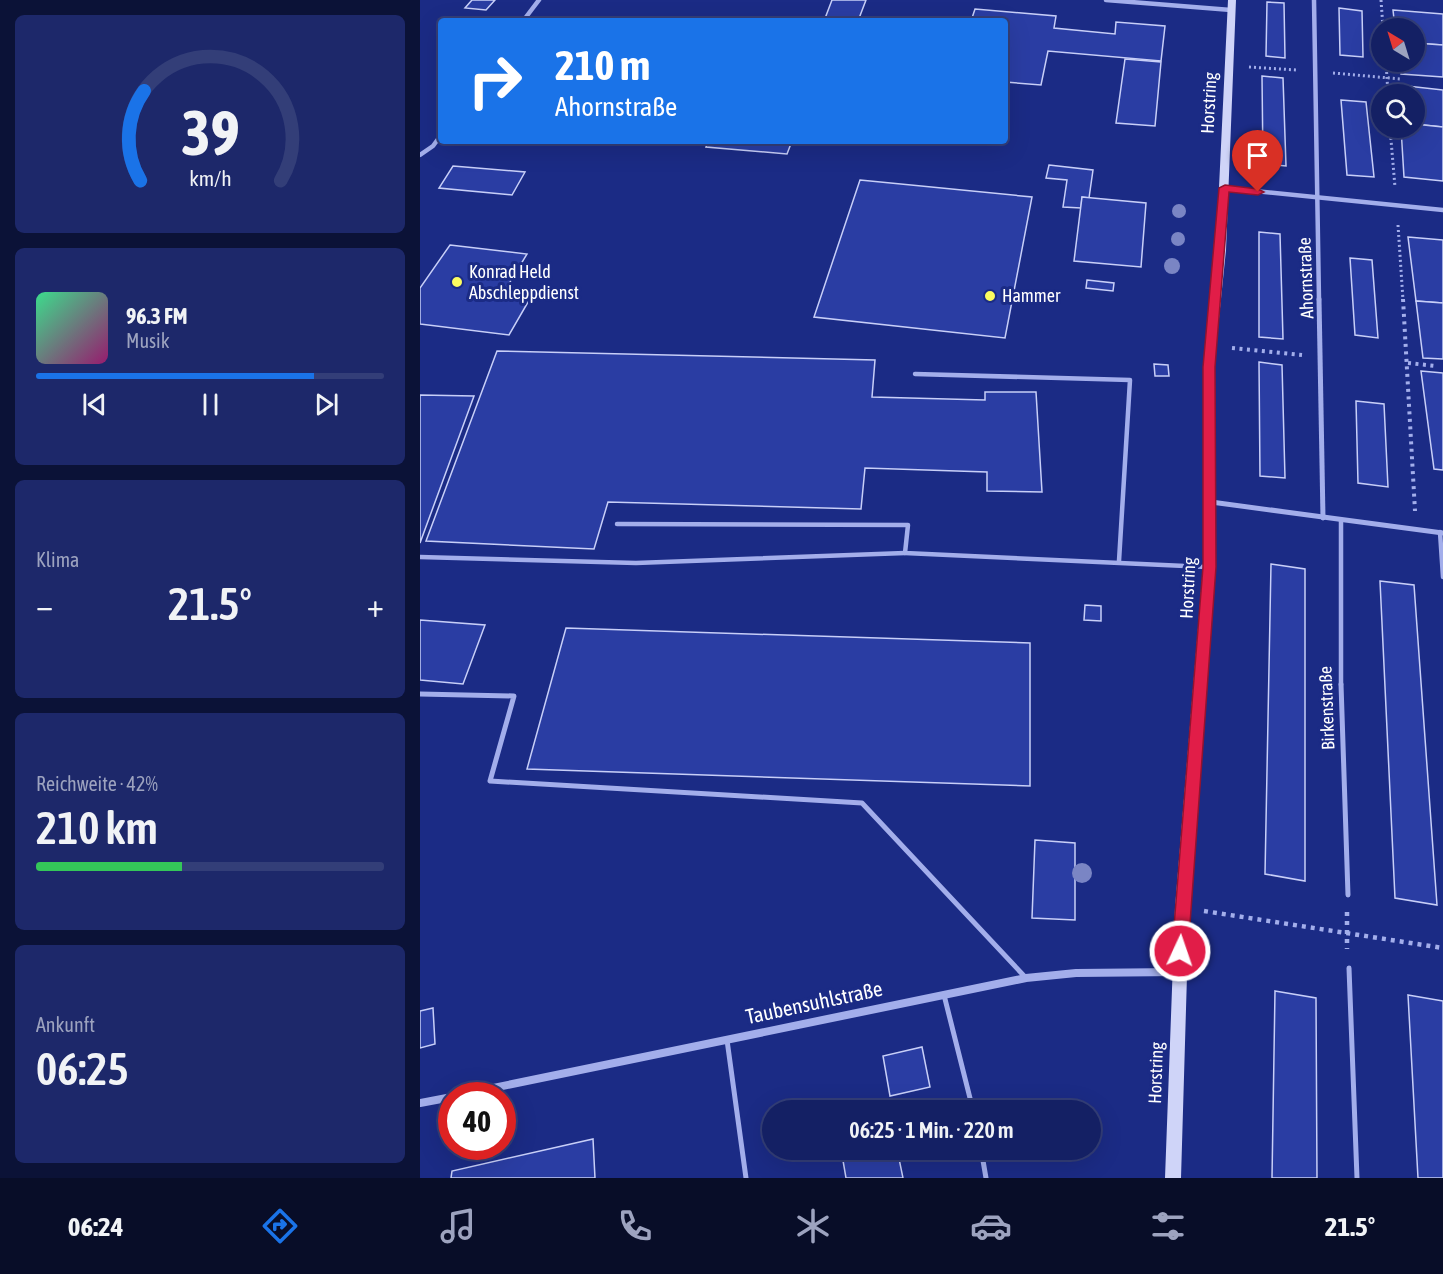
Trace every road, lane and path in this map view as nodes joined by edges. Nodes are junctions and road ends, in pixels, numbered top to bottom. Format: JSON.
{"nodes":[{"id":1,"x":539,"y":0,"type":"edge"},
{"id":2,"x":1106,"y":0,"type":"edge"},
{"id":3,"x":1314,"y":0,"type":"edge"},
{"id":4,"x":1382,"y":0,"type":"edge"},
{"id":5,"x":1135,"y":1,"type":"edge"},
{"id":6,"x":1232,"y":5,"type":"edge"},
{"id":7,"x":526,"y":18,"type":"edge"},
{"id":8,"x":1383,"y":18,"type":"edge"},
{"id":9,"x":1230,"y":66,"type":"junction"},
{"id":10,"x":1316,"y":72,"type":"junction"},
{"id":11,"x":1387,"y":72,"type":"edge"},
{"id":12,"x":1387,"y":78,"type":"junction"},
{"id":13,"x":1401,"y":79,"type":"dead end"},
{"id":14,"x":1387,"y":84,"type":"edge"},
{"id":15,"x":1391,"y":138,"type":"edge"},
{"id":16,"x":438,"y":139,"type":"edge"},
{"id":17,"x":420,"y":155,"type":"edge"},
{"id":18,"x":1225,"y":188,"type":"junction"},
{"id":19,"x":1316,"y":197,"type":"junction"},
{"id":20,"x":1396,"y":206,"type":"junction"},
{"id":21,"x":1443,"y":210,"type":"edge"},
{"id":22,"x":1211,"y":345,"type":"junction"},
{"id":23,"x":1322,"y":357,"type":"junction"},
{"id":24,"x":1408,"y":363,"type":"junction"},
{"id":25,"x":1436,"y":366,"type":"dead end"},
{"id":26,"x":915,"y":375,"type":"dead end"},
{"id":27,"x":1211,"y":502,"type":"junction"},
{"id":28,"x":1323,"y":518,"type":"junction"},
{"id":29,"x":1341,"y":521,"type":"junction"},
{"id":30,"x":617,"y":524,"type":"dead end"},
{"id":31,"x":1416,"y":530,"type":"junction"},
{"id":32,"x":1441,"y":532,"type":"edge"},
{"id":33,"x":905,"y":553,"type":"junction"},
{"id":34,"x":420,"y":557,"type":"edge"},
{"id":35,"x":1119,"y":561,"type":"junction"},
{"id":36,"x":1209,"y":567,"type":"junction"},
{"id":37,"x":1443,"y":577,"type":"edge"},
{"id":38,"x":420,"y":694,"type":"edge"},
{"id":39,"x":1348,"y":895,"type":"dead end"},
{"id":40,"x":1182,"y":908,"type":"junction"},
{"id":41,"x":1443,"y":948,"type":"edge"},
{"id":42,"x":1349,"y":968,"type":"dead end"},
{"id":43,"x":1179,"y":972,"type":"junction"},
{"id":44,"x":1026,"y":978,"type":"junction"},
{"id":45,"x":944,"y":995,"type":"junction"},
{"id":46,"x":726,"y":1040,"type":"junction"},
{"id":47,"x":516,"y":1083,"type":"edge"},
{"id":48,"x":438,"y":1100,"type":"edge"},
{"id":49,"x":970,"y":1100,"type":"edge"},
{"id":50,"x":420,"y":1103,"type":"edge"},
{"id":51,"x":983,"y":1160,"type":"edge"},
{"id":52,"x":746,"y":1178,"type":"edge"},
{"id":53,"x":986,"y":1178,"type":"edge"},
{"id":54,"x":1173,"y":1178,"type":"edge"},
{"id":55,"x":1357,"y":1178,"type":"edge"}],
"edges":[{"from":1,"to":7,"type":"street"},
{"from":2,"to":5,"type":"street"},
{"from":3,"to":10,"type":"street","name":"Ahornstraße"},
{"from":4,"to":8,"type":"path"},
{"from":5,"to":6,"type":"street"},
{"from":6,"to":9,"type":"street","name":"Horstring"},
{"from":9,"to":10,"type":"path"},
{"from":9,"to":18,"type":"street","name":"Horstring"},
{"from":10,"to":12,"type":"path"},
{"from":10,"to":19,"type":"street","name":"Ahornstraße"},
{"from":11,"to":12,"type":"path"},
{"from":12,"to":13,"type":"path"},
{"from":12,"to":14,"type":"path"},
{"from":15,"to":20,"type":"path"},
{"from":16,"to":17,"type":"street"},
{"from":18,"to":19,"type":"street"},
{"from":18,"to":22,"type":"street","name":"Horstring"},
{"from":19,"to":20,"type":"street"},
{"from":19,"to":23,"type":"street","name":"Ahornstraße"},
{"from":20,"to":21,"type":"street"},
{"from":20,"to":24,"type":"path"},
{"from":22,"to":23,"type":"path"},
{"from":22,"to":27,"type":"street","name":"Horstring"},
{"from":23,"to":28,"type":"street"},
{"from":24,"to":25,"type":"path"},
{"from":24,"to":31,"type":"path"},
{"from":26,"to":35,"type":"lane"},
{"from":27,"to":28,"type":"street"},
{"from":27,"to":36,"type":"street","name":"Horstring"},
{"from":28,"to":29,"type":"street"},
{"from":29,"to":31,"type":"street"},
{"from":29,"to":39,"type":"lane","name":"Birkenstraße"},
{"from":30,"to":33,"type":"lane"},
{"from":31,"to":32,"type":"street"},
{"from":32,"to":37,"type":"lane"},
{"from":33,"to":34,"type":"lane"},
{"from":33,"to":35,"type":"lane"},
{"from":35,"to":36,"type":"lane"},
{"from":36,"to":40,"type":"street","name":"Horstring"},
{"from":38,"to":44,"type":"lane"},
{"from":40,"to":41,"type":"path"},
{"from":40,"to":43,"type":"street","name":"Horstring"},
{"from":42,"to":55,"type":"lane"},
{"from":43,"to":44,"type":"street","name":"Taubensuhlstraße"},
{"from":43,"to":54,"type":"street","name":"Horstring"},
{"from":44,"to":45,"type":"street","name":"Taubensuhlstraße"},
{"from":45,"to":46,"type":"street","name":"Taubensuhlstraße"},
{"from":45,"to":49,"type":"lane"},
{"from":46,"to":47,"type":"street","name":"Taubensuhlstraße"},
{"from":46,"to":52,"type":"lane"},
{"from":48,"to":50,"type":"street"},
{"from":51,"to":53,"type":"lane"}]}
